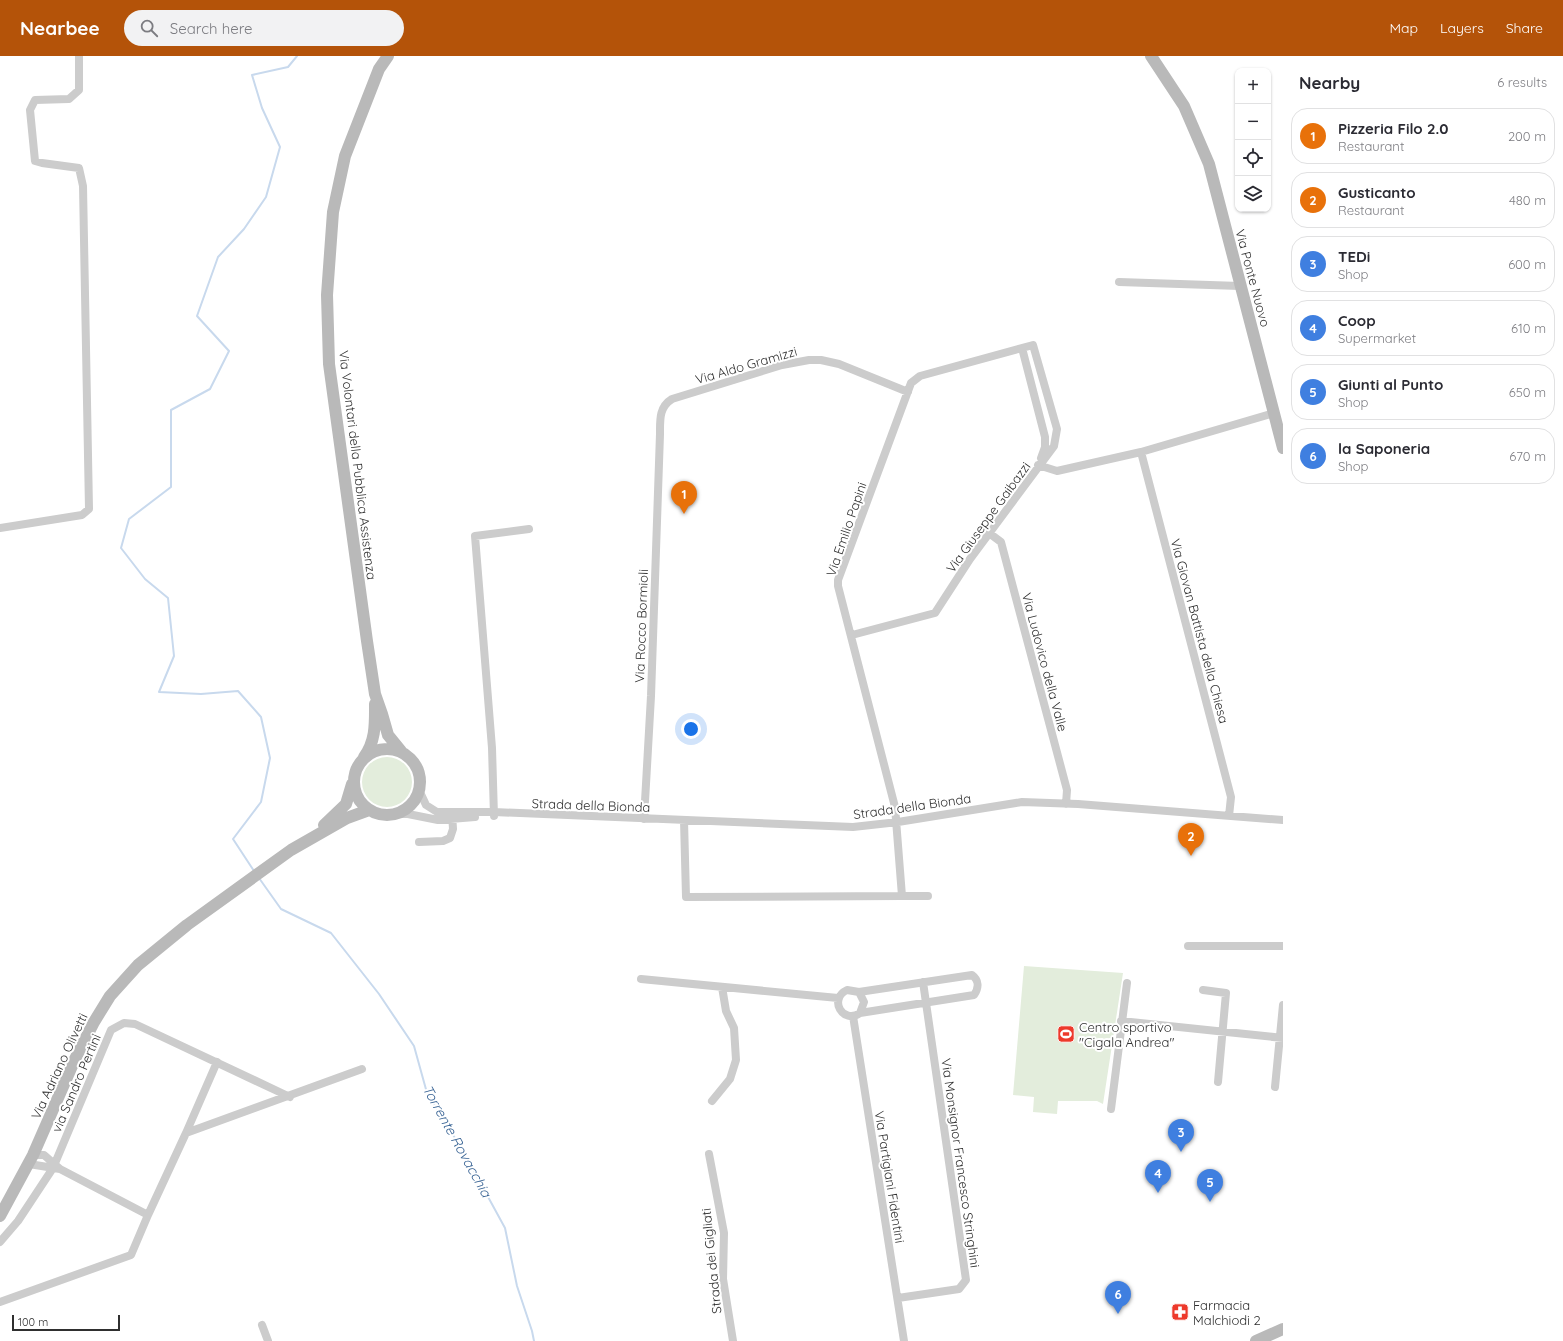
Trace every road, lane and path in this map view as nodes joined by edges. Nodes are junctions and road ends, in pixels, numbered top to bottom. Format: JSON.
{"nodes":[{"id":1,"x":79,"y":56,"type":"edge"},
{"id":2,"x":388,"y":56,"type":"edge"},
{"id":3,"x":1151,"y":56,"type":"edge"},
{"id":4,"x":1119,"y":282,"type":"dead end"},
{"id":5,"x":1240,"y":286,"type":"junction"},
{"id":6,"x":1022,"y":348,"type":"junction"},
{"id":7,"x":908,"y":392,"type":"junction"},
{"id":8,"x":1274,"y":413,"type":"junction"},
{"id":9,"x":660,"y":434,"type":"joint"},
{"id":10,"x":1283,"y":448,"type":"edge"},
{"id":11,"x":1141,"y":452,"type":"junction"},
{"id":12,"x":1038,"y":465,"type":"junction"},
{"id":13,"x":0,"y":528,"type":"edge"},
{"id":14,"x":529,"y":530,"type":"dead end"},
{"id":15,"x":989,"y":533,"type":"junction"},
{"id":16,"x":852,"y":635,"type":"junction"},
{"id":17,"x":376,"y":694,"type":"junction"},
{"id":18,"x":401,"y":751,"type":"junction"},
{"id":19,"x":363,"y":758,"type":"junction"},
{"id":20,"x":353,"y":781,"type":"junction"},
{"id":21,"x":420,"y":790,"type":"junction"},
{"id":22,"x":1066,"y":804,"type":"junction"},
{"id":23,"x":369,"y":810,"type":"junction"},
{"id":24,"x":396,"y":814,"type":"junction"},
{"id":25,"x":494,"y":814,"type":"junction"},
{"id":26,"x":452,"y":816,"type":"junction"},
{"id":27,"x":1229,"y":816,"type":"junction"},
{"id":28,"x":644,"y":819,"type":"junction"},
{"id":29,"x":684,"y":820,"type":"junction"},
{"id":30,"x":1283,"y":820,"type":"edge"},
{"id":31,"x":898,"y":822,"type":"junction"},
{"id":32,"x":313,"y":836,"type":"junction"},
{"id":33,"x":419,"y":842,"type":"dead end"},
{"id":34,"x":902,"y":896,"type":"junction"},
{"id":35,"x":928,"y":896,"type":"dead end"},
{"id":36,"x":1188,"y":946,"type":"dead end"},
{"id":37,"x":1283,"y":946,"type":"edge"},
{"id":38,"x":641,"y":979,"type":"dead end"},
{"id":39,"x":923,"y":982,"type":"junction"},
{"id":40,"x":1126,"y":983,"type":"dead end"},
{"id":41,"x":722,"y":987,"type":"junction"},
{"id":42,"x":1203,"y":990,"type":"dead end"},
{"id":43,"x":859,"y":992,"type":"junction"},
{"id":44,"x":838,"y":998,"type":"junction"},
{"id":45,"x":925,"y":1002,"type":"junction"},
{"id":46,"x":1283,"y":1005,"type":"edge"},
{"id":47,"x":857,"y":1014,"type":"junction"},
{"id":48,"x":1121,"y":1022,"type":"junction"},
{"id":49,"x":1223,"y":1032,"type":"junction"},
{"id":50,"x":1282,"y":1038,"type":"edge"},
{"id":51,"x":217,"y":1062,"type":"junction"},
{"id":52,"x":362,"y":1069,"type":"dead end"},
{"id":53,"x":1218,"y":1082,"type":"dead end"},
{"id":54,"x":1275,"y":1087,"type":"dead end"},
{"id":55,"x":290,"y":1096,"type":"junction"},
{"id":56,"x":712,"y":1101,"type":"dead end"},
{"id":57,"x":1111,"y":1109,"type":"dead end"},
{"id":58,"x":51,"y":1114,"type":"junction"},
{"id":59,"x":186,"y":1133,"type":"junction"},
{"id":60,"x":709,"y":1154,"type":"dead end"},
{"id":61,"x":47,"y":1157,"type":"junction"},
{"id":62,"x":31,"y":1159,"type":"junction"},
{"id":63,"x":56,"y":1167,"type":"junction"},
{"id":64,"x":148,"y":1215,"type":"junction"},
{"id":65,"x":0,"y":1216,"type":"edge"},
{"id":66,"x":0,"y":1242,"type":"edge"},
{"id":67,"x":898,"y":1298,"type":"junction"},
{"id":68,"x":0,"y":1302,"type":"edge"},
{"id":69,"x":262,"y":1325,"type":"dead end"},
{"id":70,"x":1283,"y":1329,"type":"edge"},
{"id":71,"x":268,"y":1341,"type":"edge"},
{"id":72,"x":733,"y":1341,"type":"edge"},
{"id":73,"x":904,"y":1341,"type":"edge"},
{"id":74,"x":1256,"y":1341,"type":"edge"}],
"edges":[{"from":1,"to":13,"type":"street"},
{"from":2,"to":17,"type":"street","name":"Via Volontari della Pubblica Assistenza"},
{"from":3,"to":5,"type":"street","name":"Via Ponte Nuovo"},
{"from":4,"to":5,"type":"street"},
{"from":5,"to":8,"type":"street","name":"Via Ponte Nuovo"},
{"from":6,"to":7,"type":"street","name":"Via Emilio Papini"},
{"from":6,"to":12,"type":"street"},
{"from":6,"to":12,"type":"street","name":"Via Emilio Papini"},
{"from":7,"to":9,"type":"street","name":"Via Aldo Gramizzi"},
{"from":7,"to":16,"type":"street","name":"Via Emilio Papini"},
{"from":8,"to":10,"type":"street","name":"Via Ponte Nuovo"},
{"from":8,"to":11,"type":"street","name":"Via Giuseppe Gaibazzi"},
{"from":9,"to":28,"type":"street","name":"Via Rocco Bormioli"},
{"from":11,"to":12,"type":"street","name":"Via Giuseppe Gaibazzi"},
{"from":11,"to":27,"type":"street","name":"Via Giovan Battista della Chiesa"},
{"from":12,"to":15,"type":"street","name":"Via Giuseppe Gaibazzi"},
{"from":14,"to":25,"type":"street"},
{"from":15,"to":16,"type":"street","name":"Via Giuseppe Gaibazzi"},
{"from":15,"to":22,"type":"street","name":"Via Ludovico della Valle"},
{"from":16,"to":31,"type":"street","name":"Via Emilio Papini"},
{"from":17,"to":18,"type":"street","name":"Via Volontari della Pubblica Assistenza"},
{"from":17,"to":19,"type":"street","name":"Via Volontari della Pubblica Assistenza"},
{"from":18,"to":19,"type":"street"},
{"from":18,"to":21,"type":"street"},
{"from":19,"to":20,"type":"street"},
{"from":20,"to":23,"type":"street"},
{"from":20,"to":32,"type":"street"},
{"from":21,"to":24,"type":"street"},
{"from":21,"to":26,"type":"street","name":"Strada della Bionda"},
{"from":22,"to":27,"type":"street","name":"Strada della Bionda"},
{"from":22,"to":31,"type":"street","name":"Strada della Bionda"},
{"from":23,"to":24,"type":"street"},
{"from":23,"to":32,"type":"street"},
{"from":24,"to":26,"type":"street","name":"Strada della Bionda"},
{"from":25,"to":26,"type":"street","name":"Strada della Bionda"},
{"from":25,"to":28,"type":"street","name":"Strada della Bionda"},
{"from":26,"to":33,"type":"street"},
{"from":27,"to":30,"type":"street","name":"Strada della Bionda"},
{"from":28,"to":29,"type":"street","name":"Strada della Bionda"},
{"from":29,"to":31,"type":"street","name":"Strada della Bionda"},
{"from":29,"to":34,"type":"street"},
{"from":31,"to":34,"type":"street","name":"Via Emilio Papini"},
{"from":32,"to":58,"type":"street","name":"Via Adriano Olivetti"},
{"from":34,"to":35,"type":"street"},
{"from":36,"to":37,"type":"street"},
{"from":38,"to":41,"type":"street"},
{"from":39,"to":43,"type":"street"},
{"from":39,"to":45,"type":"street","name":"Via Monsignor Francesco Stringhini"},
{"from":39,"to":45,"type":"street"},
{"from":40,"to":48,"type":"street"},
{"from":41,"to":44,"type":"street"},
{"from":41,"to":56,"type":"street"},
{"from":42,"to":49,"type":"street"},
{"from":43,"to":44,"type":"street"},
{"from":43,"to":47,"type":"street"},
{"from":44,"to":47,"type":"street"},
{"from":45,"to":47,"type":"street"},
{"from":45,"to":67,"type":"street","name":"Via Monsignor Francesco Stringhini"},
{"from":46,"to":50,"type":"street"},
{"from":47,"to":67,"type":"street","name":"Via Partigiani Fidentini"},
{"from":48,"to":49,"type":"street"},
{"from":48,"to":57,"type":"street"},
{"from":49,"to":50,"type":"street"},
{"from":49,"to":53,"type":"street"},
{"from":50,"to":54,"type":"street"},
{"from":51,"to":55,"type":"street","name":"via Sandro Pertini"},
{"from":51,"to":59,"type":"street"},
{"from":51,"to":63,"type":"street","name":"via Sandro Pertini"},
{"from":52,"to":55,"type":"street"},
{"from":55,"to":59,"type":"street"},
{"from":58,"to":61,"type":"street"},
{"from":58,"to":62,"type":"street","name":"Via Adriano Olivetti"},
{"from":59,"to":64,"type":"street"},
{"from":60,"to":72,"type":"street","name":"Strada dei Gigliati"},
{"from":61,"to":62,"type":"street"},
{"from":61,"to":63,"type":"street"},
{"from":62,"to":63,"type":"street"},
{"from":62,"to":65,"type":"street","name":"Via Adriano Olivetti"},
{"from":63,"to":64,"type":"street"},
{"from":63,"to":66,"type":"street","name":"via Sandro Pertini"},
{"from":64,"to":68,"type":"street"},
{"from":67,"to":73,"type":"street","name":"Via Partigiani Fidentini"},
{"from":69,"to":71,"type":"street"},
{"from":70,"to":74,"type":"street"}]}
